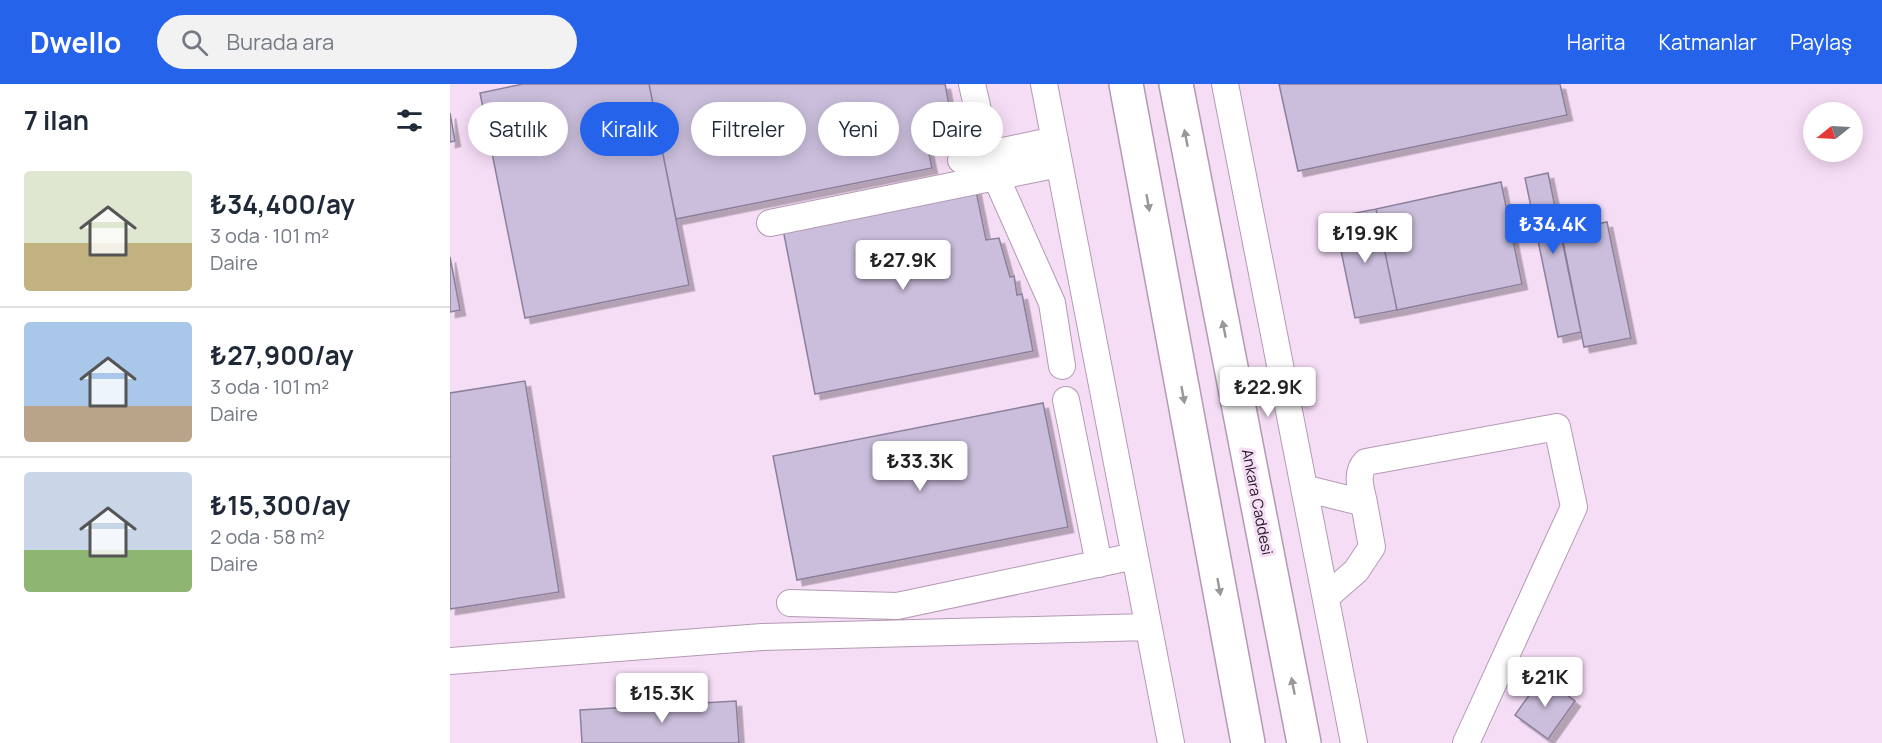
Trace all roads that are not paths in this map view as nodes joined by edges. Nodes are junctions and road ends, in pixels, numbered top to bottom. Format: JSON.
{"nodes":[{"id":1,"x":972,"y":84,"type":"edge"},
{"id":2,"x":1044,"y":84,"type":"edge"},
{"id":3,"x":1126,"y":84,"type":"edge"},
{"id":4,"x":1176,"y":84,"type":"edge"},
{"id":5,"x":1226,"y":84,"type":"edge"},
{"id":6,"x":1057,"y":152,"type":"junction"},
{"id":7,"x":961,"y":160,"type":"dead end"},
{"id":8,"x":992,"y":166,"type":"junction"},
{"id":9,"x":770,"y":223,"type":"dead end"},
{"id":10,"x":1062,"y":366,"type":"dead end"},
{"id":11,"x":1066,"y":400,"type":"dead end"},
{"id":12,"x":1304,"y":488,"type":"junction"},
{"id":13,"x":1364,"y":503,"type":"junction"},
{"id":14,"x":1135,"y":556,"type":"junction"},
{"id":15,"x":1099,"y":564,"type":"junction"},
{"id":16,"x":1326,"y":597,"type":"junction"},
{"id":17,"x":790,"y":603,"type":"dead end"},
{"id":18,"x":1148,"y":627,"type":"junction"},
{"id":19,"x":450,"y":661,"type":"edge"},
{"id":20,"x":1171,"y":743,"type":"edge"},
{"id":21,"x":1248,"y":743,"type":"edge"},
{"id":22,"x":1304,"y":743,"type":"edge"},
{"id":23,"x":1354,"y":743,"type":"edge"},
{"id":24,"x":1466,"y":743,"type":"edge"}],
"edges":[{"from":1,"to":8,"type":"street"},
{"from":2,"to":6,"type":"street"},
{"from":3,"to":21,"type":"highway","one_way":true},
{"from":22,"to":4,"type":"highway","name":"Ankara Caddesi","one_way":true},
{"from":5,"to":12,"type":"street"},
{"from":6,"to":8,"type":"street"},
{"from":6,"to":14,"type":"street"},
{"from":7,"to":8,"type":"street"},
{"from":8,"to":9,"type":"street"},
{"from":8,"to":10,"type":"street"},
{"from":11,"to":15,"type":"street"},
{"from":12,"to":13,"type":"street"},
{"from":12,"to":16,"type":"street"},
{"from":13,"to":16,"type":"street"},
{"from":13,"to":24,"type":"street"},
{"from":14,"to":15,"type":"street"},
{"from":14,"to":18,"type":"street"},
{"from":15,"to":17,"type":"street"},
{"from":16,"to":23,"type":"street"},
{"from":18,"to":19,"type":"street"},
{"from":18,"to":20,"type":"street"}]}
